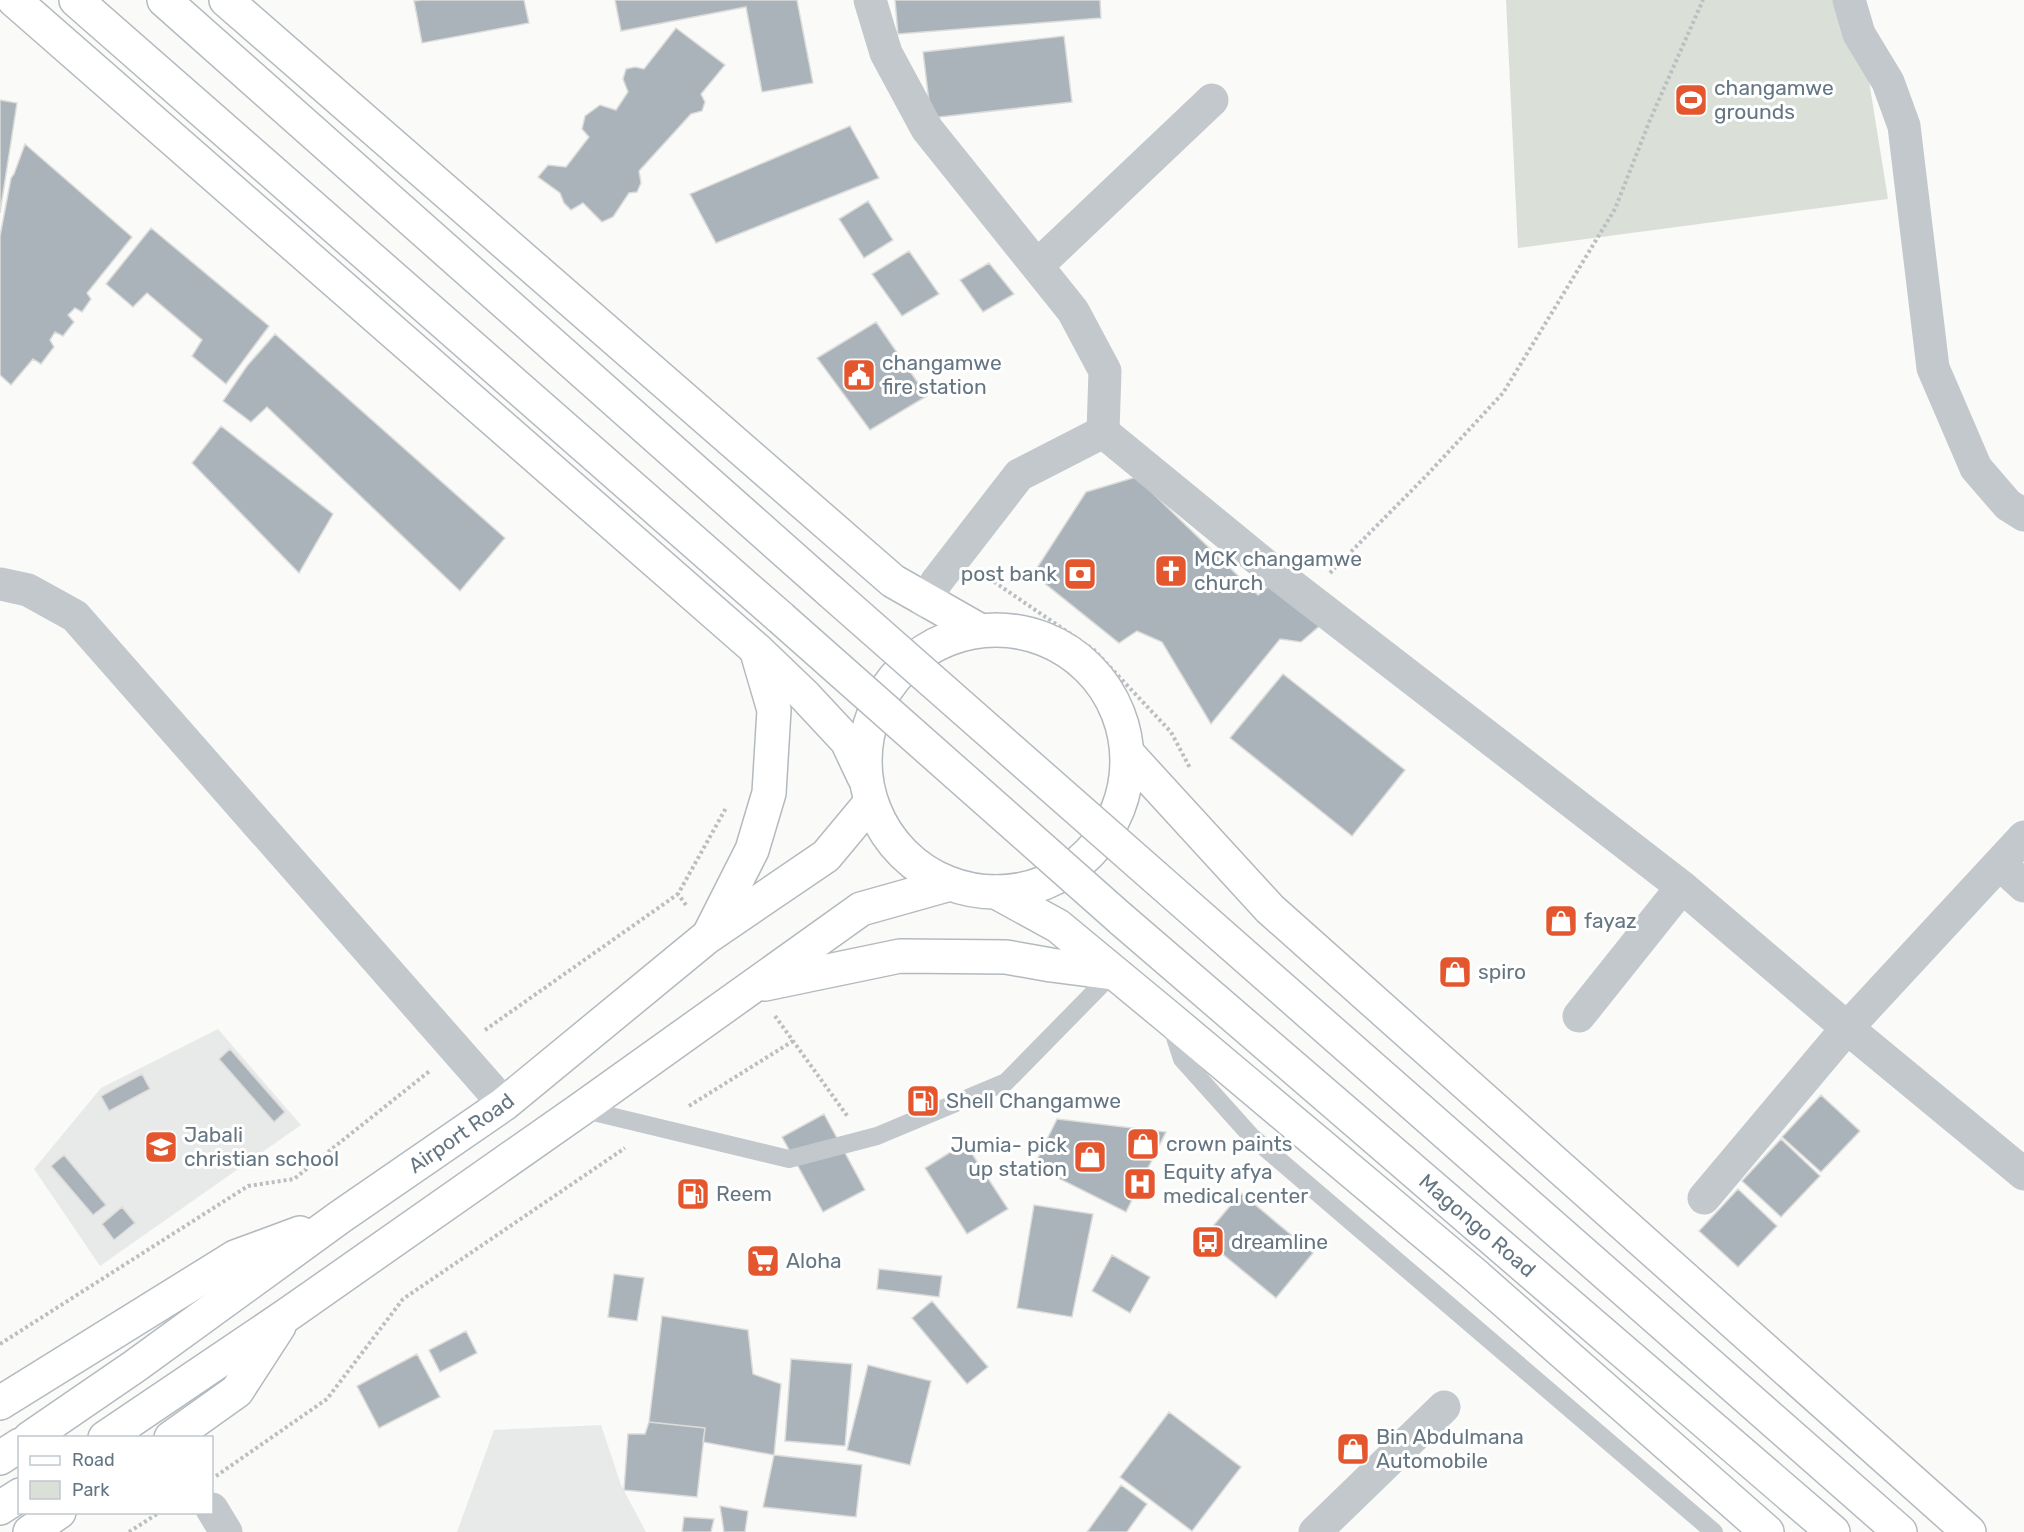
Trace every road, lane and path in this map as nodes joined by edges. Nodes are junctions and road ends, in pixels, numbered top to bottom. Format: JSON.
{"nodes":[{"id":1,"x":15,"y":0,"type":"edge"},
{"id":2,"x":76,"y":0,"type":"edge"},
{"id":3,"x":164,"y":0,"type":"edge"},
{"id":4,"x":226,"y":0,"type":"edge"},
{"id":5,"x":870,"y":0,"type":"edge"},
{"id":6,"x":1703,"y":0,"type":"edge"},
{"id":7,"x":1849,"y":0,"type":"edge"},
{"id":8,"x":1212,"y":100,"type":"dead end"},
{"id":9,"x":1037,"y":267,"type":"junction"},
{"id":10,"x":1103,"y":432,"type":"junction"},
{"id":11,"x":2024,"y":515,"type":"edge"},
{"id":12,"x":956,"y":556,"type":"junction"},
{"id":13,"x":0,"y":584,"type":"edge"},
{"id":14,"x":1307,"y":596,"type":"junction"},
{"id":15,"x":925,"y":601,"type":"junction"},
{"id":16,"x":979,"y":630,"type":"junction"},
{"id":17,"x":757,"y":650,"type":"junction"},
{"id":18,"x":1128,"y":754,"type":"junction"},
{"id":19,"x":868,"y":789,"type":"junction"},
{"id":20,"x":731,"y":799,"type":"dead end"},
{"id":21,"x":1179,"y":809,"type":"junction"},
{"id":22,"x":2024,"y":837,"type":"edge"},
{"id":23,"x":2000,"y":864,"type":"junction"},
{"id":24,"x":951,"y":884,"type":"junction"},
{"id":25,"x":2024,"y":886,"type":"edge"},
{"id":26,"x":1682,"y":887,"type":"junction"},
{"id":27,"x":996,"y":892,"type":"junction"},
{"id":28,"x":678,"y":894,"type":"junction"},
{"id":29,"x":707,"y":937,"type":"junction"},
{"id":30,"x":1113,"y":973,"type":"junction"},
{"id":31,"x":753,"y":986,"type":"junction"},
{"id":32,"x":1579,"y":1016,"type":"dead end"},
{"id":33,"x":1168,"y":1017,"type":"junction"},
{"id":34,"x":1847,"y":1028,"type":"junction"},
{"id":35,"x":793,"y":1041,"type":"junction"},
{"id":36,"x":457,"y":1050,"type":"junction"},
{"id":37,"x":504,"y":1104,"type":"junction"},
{"id":38,"x":582,"y":1109,"type":"junction"},
{"id":39,"x":657,"y":1127,"type":"junction"},
{"id":40,"x":864,"y":1139,"type":"junction"},
{"id":41,"x":2024,"y":1174,"type":"edge"},
{"id":42,"x":1704,"y":1198,"type":"dead end"},
{"id":43,"x":340,"y":1218,"type":"junction"},
{"id":44,"x":287,"y":1315,"type":"junction"},
{"id":45,"x":0,"y":1344,"type":"edge"},
{"id":46,"x":0,"y":1403,"type":"edge"},
{"id":47,"x":1444,"y":1407,"type":"dead end"},
{"id":48,"x":31,"y":1436,"type":"edge"},
{"id":49,"x":106,"y":1436,"type":"edge"},
{"id":50,"x":172,"y":1436,"type":"edge"},
{"id":51,"x":18,"y":1446,"type":"edge"},
{"id":52,"x":0,"y":1458,"type":"edge"},
{"id":53,"x":213,"y":1478,"type":"edge"},
{"id":54,"x":18,"y":1496,"type":"edge"},
{"id":55,"x":0,"y":1508,"type":"edge"},
{"id":56,"x":213,"y":1511,"type":"edge"},
{"id":57,"x":56,"y":1514,"type":"edge"},
{"id":58,"x":157,"y":1514,"type":"edge"},
{"id":59,"x":30,"y":1532,"type":"edge"},
{"id":60,"x":129,"y":1532,"type":"edge"},
{"id":61,"x":226,"y":1532,"type":"edge"},
{"id":62,"x":1315,"y":1532,"type":"edge"},
{"id":63,"x":1714,"y":1532,"type":"edge"},
{"id":64,"x":1767,"y":1532,"type":"edge"},
{"id":65,"x":1833,"y":1532,"type":"edge"},
{"id":66,"x":1900,"y":1532,"type":"edge"},
{"id":67,"x":1969,"y":1532,"type":"edge"}],
"edges":[{"from":1,"to":17,"type":"main road"},
{"from":2,"to":65,"type":"main road","name":"Magongo Road","bridge":true},
{"from":3,"to":66,"type":"main road","bridge":true},
{"from":4,"to":15,"type":"main road"},
{"from":5,"to":9,"type":"street"},
{"from":6,"to":14,"type":"path"},
{"from":7,"to":11,"type":"street"},
{"from":8,"to":9,"type":"street"},
{"from":9,"to":10,"type":"street"},
{"from":10,"to":12,"type":"street"},
{"from":10,"to":14,"type":"street"},
{"from":12,"to":15,"type":"street"},
{"from":12,"to":21,"type":"path"},
{"from":13,"to":36,"type":"street"},
{"from":14,"to":26,"type":"street"},
{"from":15,"to":16,"type":"main road"},
{"from":16,"to":18,"type":"main road"},
{"from":16,"to":19,"type":"main road"},
{"from":17,"to":19,"type":"main road"},
{"from":17,"to":29,"type":"main road"},
{"from":18,"to":21,"type":"main road"},
{"from":18,"to":27,"type":"main road"},
{"from":19,"to":24,"type":"main road"},
{"from":19,"to":29,"type":"main road","name":"Airport Road"},
{"from":20,"to":28,"type":"path"},
{"from":21,"to":67,"type":"main road"},
{"from":22,"to":23,"type":"street"},
{"from":23,"to":25,"type":"street"},
{"from":23,"to":34,"type":"street"},
{"from":24,"to":27,"type":"main road"},
{"from":24,"to":31,"type":"main road"},
{"from":26,"to":32,"type":"street"},
{"from":26,"to":34,"type":"street"},
{"from":27,"to":30,"type":"main road"},
{"from":28,"to":29,"type":"path"},
{"from":28,"to":36,"type":"path"},
{"from":29,"to":37,"type":"main road","name":"Airport Road"},
{"from":30,"to":31,"type":"main road"},
{"from":30,"to":33,"type":"main road"},
{"from":30,"to":40,"type":"lane"},
{"from":31,"to":35,"type":"path"},
{"from":31,"to":38,"type":"main road"},
{"from":33,"to":63,"type":"lane"},
{"from":33,"to":64,"type":"main road"},
{"from":34,"to":41,"type":"street"},
{"from":34,"to":42,"type":"street"},
{"from":35,"to":39,"type":"path"},
{"from":35,"to":40,"type":"path"},
{"from":36,"to":37,"type":"street"},
{"from":36,"to":45,"type":"path"},
{"from":37,"to":43,"type":"main road","name":"Airport Road"},
{"from":38,"to":39,"type":"lane"},
{"from":38,"to":44,"type":"main road"},
{"from":39,"to":40,"type":"lane"},
{"from":39,"to":53,"type":"path"},
{"from":43,"to":46,"type":"main road"},
{"from":43,"to":48,"type":"main road","name":"Airport Road"},
{"from":44,"to":49,"type":"main road"},
{"from":44,"to":50,"type":"main road"},
{"from":47,"to":62,"type":"street"},
{"from":51,"to":52,"type":"main road"},
{"from":54,"to":55,"type":"main road"},
{"from":56,"to":61,"type":"street"},
{"from":57,"to":59,"type":"main road"},
{"from":58,"to":60,"type":"path"}]}
